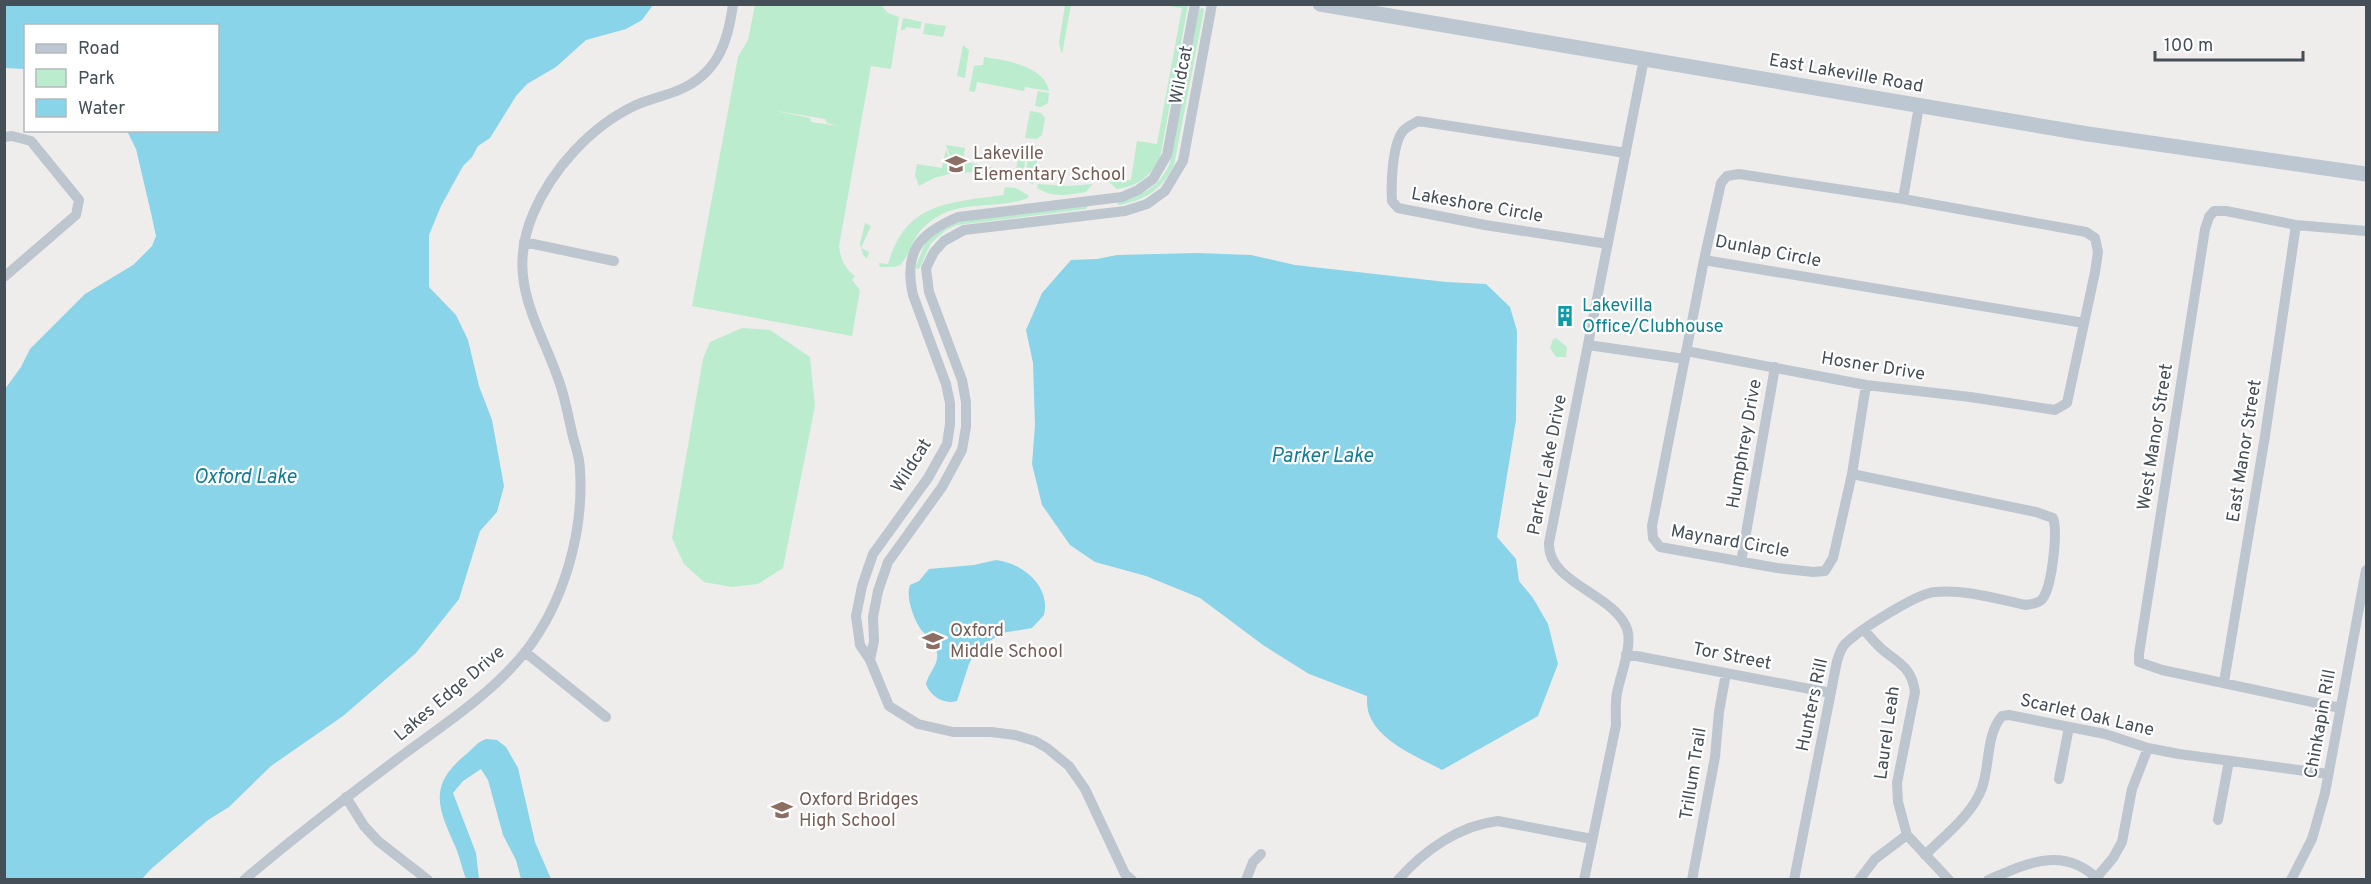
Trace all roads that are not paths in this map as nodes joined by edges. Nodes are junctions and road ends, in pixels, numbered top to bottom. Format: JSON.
{"nodes":[{"id":1,"x":733,"y":4,"type":"edge"},
{"id":2,"x":1195,"y":4,"type":"edge"},
{"id":3,"x":1212,"y":4,"type":"edge"},
{"id":4,"x":1320,"y":4,"type":"edge"},
{"id":5,"x":1644,"y":59,"type":"junction"},
{"id":6,"x":1919,"y":106,"type":"junction"},
{"id":7,"x":4,"y":137,"type":"edge"},
{"id":8,"x":1626,"y":153,"type":"junction"},
{"id":9,"x":2367,"y":174,"type":"edge"},
{"id":10,"x":1902,"y":199,"type":"junction"},
{"id":11,"x":1104,"y":200,"type":"junction"},
{"id":12,"x":1107,"y":214,"type":"junction"},
{"id":13,"x":2296,"y":225,"type":"junction"},
{"id":14,"x":2367,"y":231,"type":"edge"},
{"id":15,"x":524,"y":243,"type":"junction"},
{"id":16,"x":1608,"y":244,"type":"junction"},
{"id":17,"x":1704,"y":260,"type":"junction"},
{"id":18,"x":614,"y":261,"type":"dead end"},
{"id":19,"x":4,"y":277,"type":"edge"},
{"id":20,"x":927,"y":279,"type":"junction"},
{"id":21,"x":910,"y":281,"type":"junction"},
{"id":22,"x":2084,"y":323,"type":"junction"},
{"id":23,"x":1588,"y":345,"type":"junction"},
{"id":24,"x":1685,"y":355,"type":"junction"},
{"id":25,"x":1775,"y":367,"type":"junction"},
{"id":26,"x":1866,"y":385,"type":"junction"},
{"id":27,"x":2055,"y":410,"type":"joint"},
{"id":28,"x":1852,"y":474,"type":"junction"},
{"id":29,"x":1741,"y":562,"type":"junction"},
{"id":30,"x":2367,"y":570,"type":"edge"},
{"id":31,"x":1864,"y":630,"type":"junction"},
{"id":32,"x":525,"y":652,"type":"junction"},
{"id":33,"x":1626,"y":654,"type":"junction"},
{"id":34,"x":870,"y":660,"type":"junction"},
{"id":35,"x":1726,"y":673,"type":"junction"},
{"id":36,"x":2224,"y":682,"type":"junction"},
{"id":37,"x":1831,"y":693,"type":"junction"},
{"id":38,"x":2340,"y":708,"type":"junction"},
{"id":39,"x":606,"y":717,"type":"dead end"},
{"id":40,"x":2069,"y":727,"type":"junction"},
{"id":41,"x":2148,"y":748,"type":"junction"},
{"id":42,"x":2229,"y":761,"type":"junction"},
{"id":43,"x":2328,"y":774,"type":"junction"},
{"id":44,"x":2059,"y":778,"type":"dead end"},
{"id":45,"x":346,"y":797,"type":"junction"},
{"id":46,"x":2218,"y":820,"type":"dead end"},
{"id":47,"x":1907,"y":835,"type":"junction"},
{"id":48,"x":1592,"y":838,"type":"junction"},
{"id":49,"x":1261,"y":854,"type":"dead end"},
{"id":50,"x":1924,"y":855,"type":"junction"},
{"id":51,"x":2098,"y":878,"type":"edge"},
{"id":52,"x":244,"y":879,"type":"edge"},
{"id":53,"x":428,"y":879,"type":"edge"},
{"id":54,"x":1132,"y":879,"type":"edge"},
{"id":55,"x":1246,"y":879,"type":"edge"},
{"id":56,"x":1398,"y":879,"type":"edge"},
{"id":57,"x":1584,"y":879,"type":"edge"},
{"id":58,"x":1692,"y":879,"type":"edge"},
{"id":59,"x":1794,"y":879,"type":"edge"},
{"id":60,"x":1859,"y":879,"type":"edge"},
{"id":61,"x":1949,"y":879,"type":"edge"},
{"id":62,"x":1988,"y":879,"type":"edge"},
{"id":63,"x":2291,"y":879,"type":"edge"}],
"edges":[{"from":1,"to":15,"type":"street","name":"Lakes Edge Drive"},
{"from":2,"to":11,"type":"street","name":"Wildcat"},
{"from":3,"to":12,"type":"street","name":"Wildcat"},
{"from":4,"to":5,"type":"main road","name":"East Lakeville Road"},
{"from":5,"to":6,"type":"main road","name":"East Lakeville Road"},
{"from":5,"to":8,"type":"street","name":"Parker Lake Drive"},
{"from":6,"to":9,"type":"main road","name":"East Lakeville Road"},
{"from":6,"to":10,"type":"street"},
{"from":7,"to":19,"type":"street"},
{"from":8,"to":16,"type":"street","name":"Parker Lake Drive"},
{"from":8,"to":16,"type":"street","name":"Lakeshore Circle"},
{"from":10,"to":17,"type":"street","name":"Dunlap Circle"},
{"from":10,"to":22,"type":"street","name":"Dunlap Circle"},
{"from":11,"to":12,"type":"street"},
{"from":11,"to":21,"type":"street","name":"Wildcat"},
{"from":12,"to":20,"type":"street","name":"Wildcat"},
{"from":13,"to":14,"type":"street"},
{"from":13,"to":36,"type":"street","name":"East Manor Street"},
{"from":13,"to":36,"type":"street","name":"West Manor Street"},
{"from":15,"to":18,"type":"street"},
{"from":15,"to":32,"type":"street","name":"Lakes Edge Drive"},
{"from":16,"to":23,"type":"street","name":"Parker Lake Drive"},
{"from":17,"to":22,"type":"street","name":"Dunlap Circle"},
{"from":17,"to":24,"type":"street","name":"Maynard Circle"},
{"from":20,"to":21,"type":"street"},
{"from":20,"to":34,"type":"street","name":"Wildcat"},
{"from":21,"to":34,"type":"street","name":"Wildcat"},
{"from":22,"to":27,"type":"street","name":"Dunlap Circle"},
{"from":23,"to":24,"type":"street","name":"Hosner Drive"},
{"from":23,"to":33,"type":"street","name":"Parker Lake Drive"},
{"from":24,"to":25,"type":"street","name":"Hosner Drive"},
{"from":24,"to":29,"type":"street","name":"Maynard Circle"},
{"from":25,"to":26,"type":"street","name":"Hosner Drive"},
{"from":25,"to":29,"type":"street","name":"Humphrey Drive"},
{"from":26,"to":27,"type":"street","name":"Hosner Drive"},
{"from":26,"to":28,"type":"street","name":"Maynard Circle"},
{"from":28,"to":29,"type":"street","name":"Maynard Circle"},
{"from":28,"to":31,"type":"street","name":"Hunters Rill"},
{"from":30,"to":38,"type":"street","name":"Chinkapin Rill"},
{"from":31,"to":37,"type":"street","name":"Hunters Rill"},
{"from":31,"to":47,"type":"street","name":"Laurel Leah"},
{"from":32,"to":39,"type":"street"},
{"from":32,"to":45,"type":"street","name":"Lakes Edge Drive"},
{"from":33,"to":35,"type":"street","name":"Tor Street"},
{"from":33,"to":48,"type":"street","name":"Parker Lake Drive"},
{"from":34,"to":54,"type":"street","name":"Wildcat"},
{"from":35,"to":37,"type":"street","name":"Tor Street"},
{"from":35,"to":58,"type":"street","name":"Trillum Trail"},
{"from":36,"to":38,"type":"street"},
{"from":37,"to":59,"type":"street","name":"Hunters Rill"},
{"from":38,"to":43,"type":"street","name":"Chinkapin Rill"},
{"from":40,"to":41,"type":"street","name":"Scarlet Oak Lane"},
{"from":40,"to":44,"type":"street"},
{"from":40,"to":50,"type":"street","name":"Scarlet Oak Lane"},
{"from":41,"to":42,"type":"street","name":"Scarlet Oak Lane"},
{"from":41,"to":51,"type":"street"},
{"from":42,"to":43,"type":"street","name":"Scarlet Oak Lane"},
{"from":42,"to":46,"type":"street"},
{"from":43,"to":63,"type":"street","name":"Chinkapin Rill"},
{"from":45,"to":52,"type":"street","name":"Lakes Edge Drive"},
{"from":45,"to":53,"type":"street"},
{"from":47,"to":50,"type":"street","name":"Laurel Leah"},
{"from":47,"to":60,"type":"street"},
{"from":48,"to":56,"type":"street"},
{"from":48,"to":57,"type":"street","name":"Parker Lake Drive"},
{"from":49,"to":55,"type":"street"},
{"from":50,"to":61,"type":"street","name":"Laurel Leah"},
{"from":51,"to":62,"type":"street"}]}
